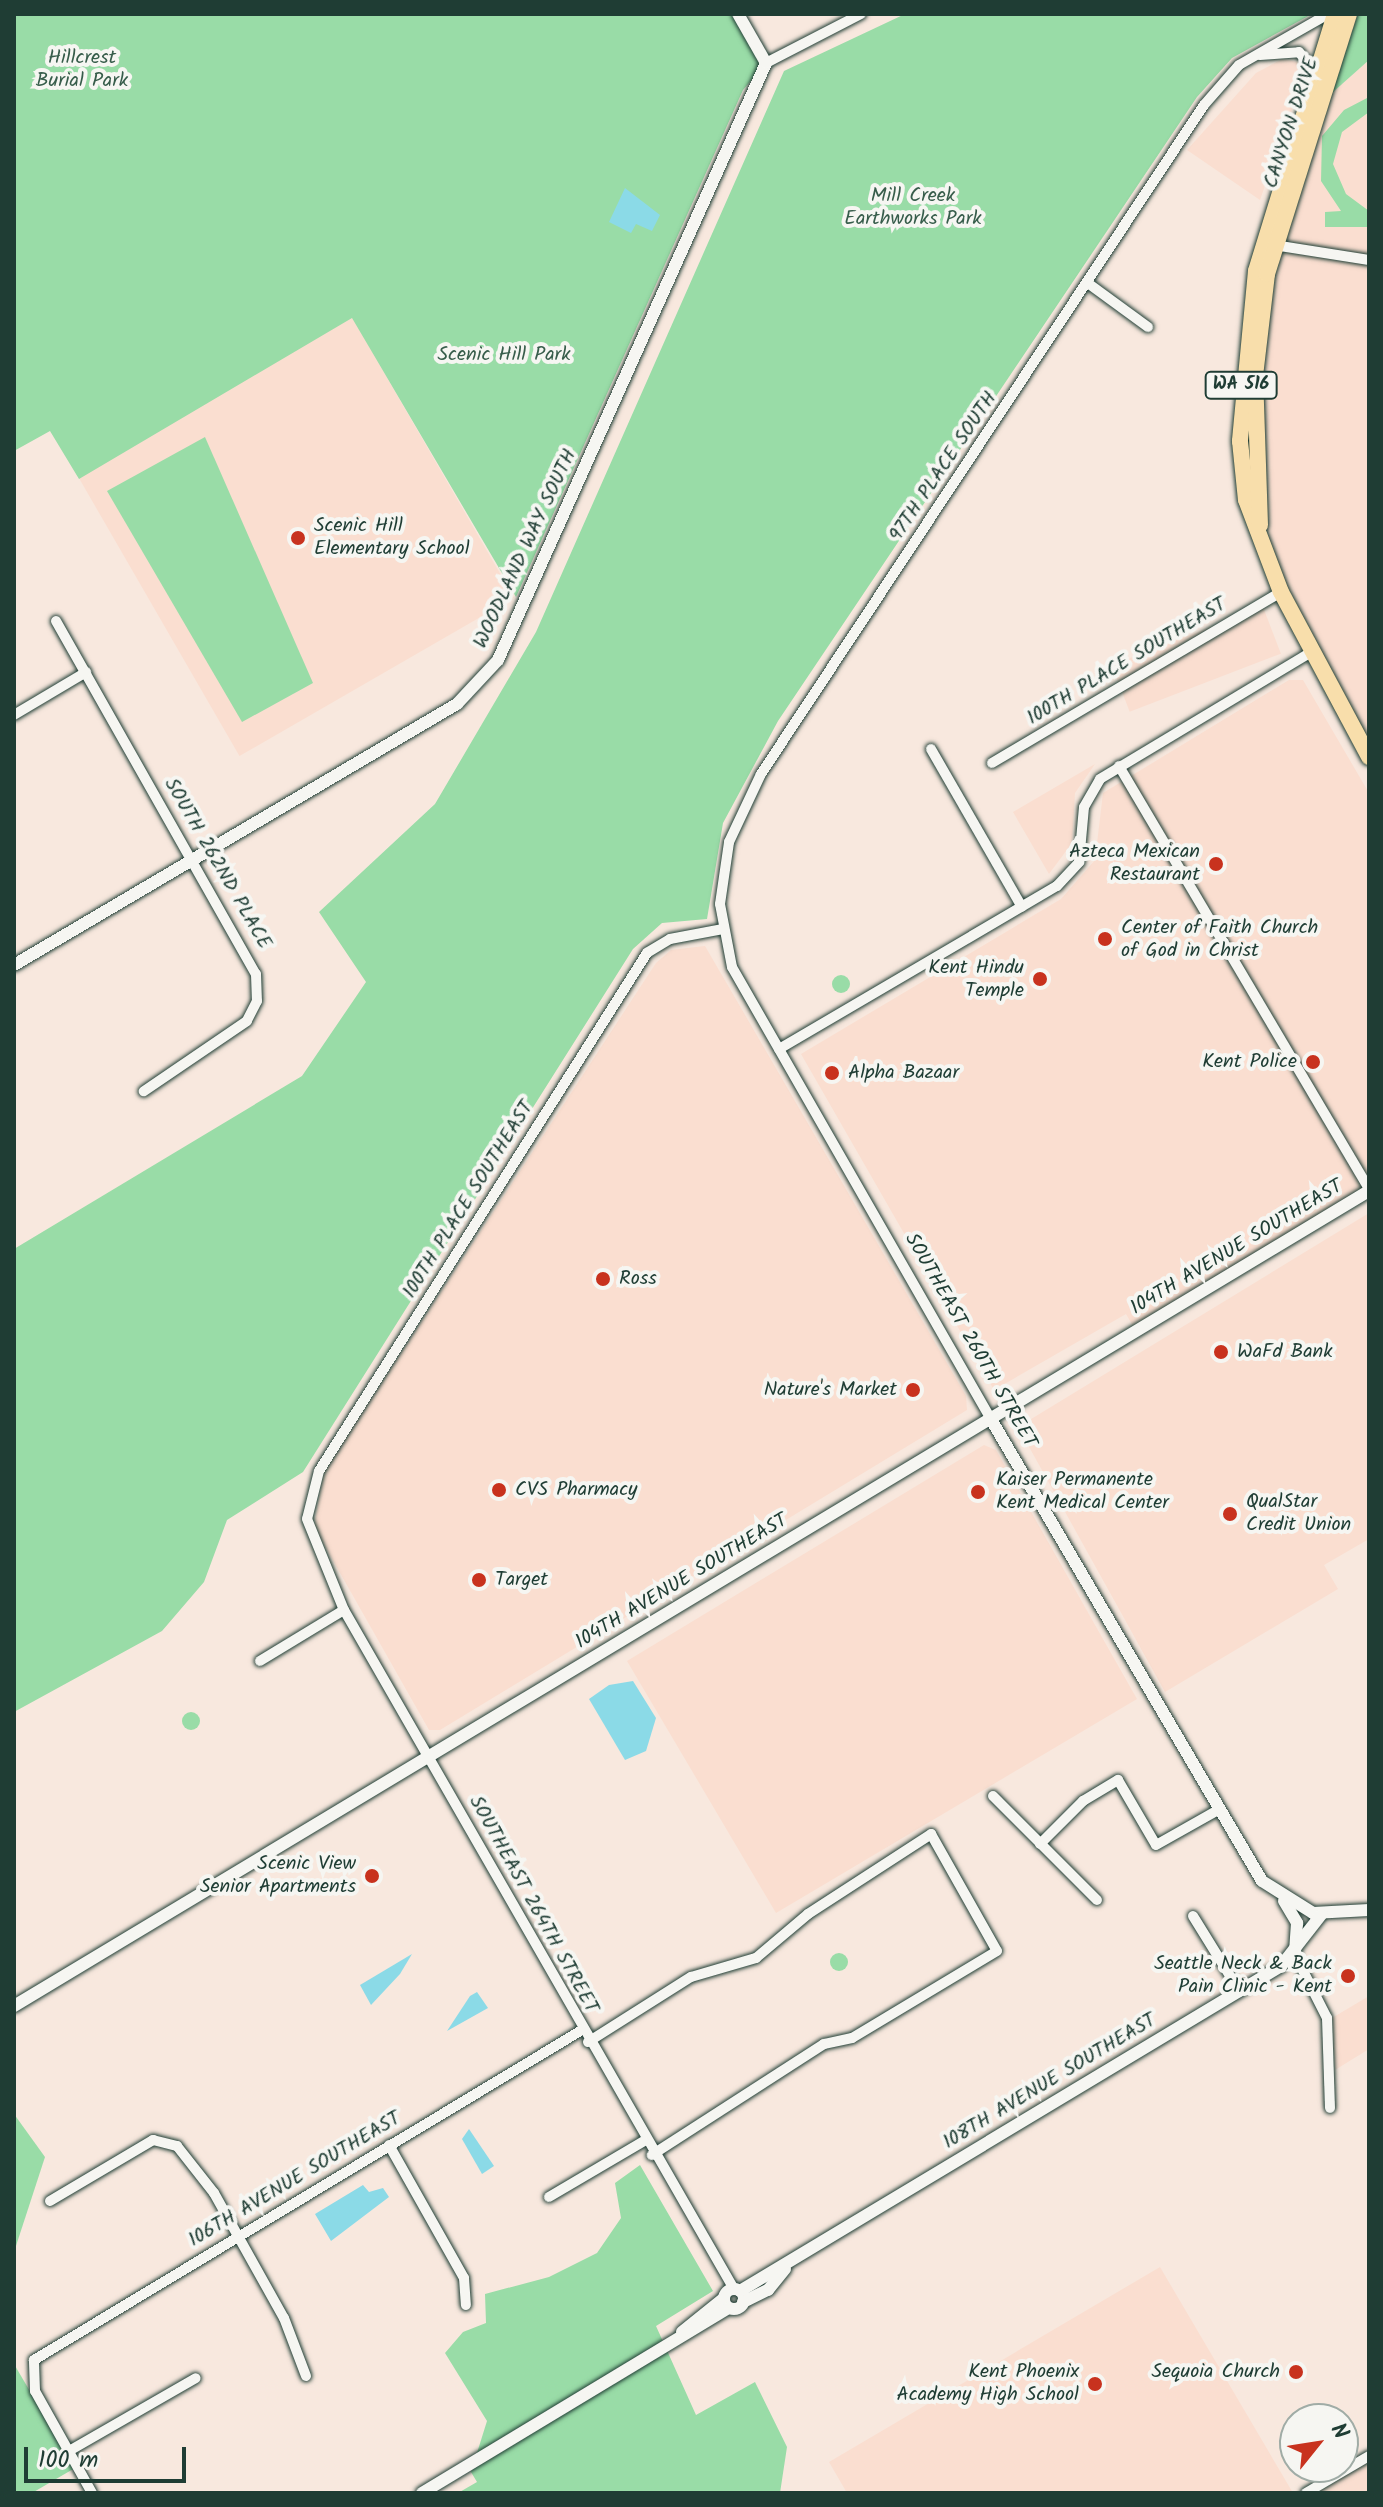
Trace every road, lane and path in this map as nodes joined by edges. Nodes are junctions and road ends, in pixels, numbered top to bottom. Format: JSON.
{"nodes":[{"id":1,"x":738,"y":14,"type":"edge"},
{"id":2,"x":861,"y":14,"type":"edge"},
{"id":3,"x":1328,"y":14,"type":"edge"},
{"id":4,"x":1335,"y":14,"type":"edge"},
{"id":5,"x":1349,"y":14,"type":"edge"},
{"id":6,"x":1258,"y":55,"type":"junction"},
{"id":7,"x":766,"y":63,"type":"junction"},
{"id":8,"x":1317,"y":74,"type":"junction"},
{"id":9,"x":1268,"y":244,"type":"junction"},
{"id":10,"x":1369,"y":260,"type":"edge"},
{"id":11,"x":1089,"y":284,"type":"junction"},
{"id":12,"x":1148,"y":327,"type":"dead end"},
{"id":13,"x":1281,"y":592,"type":"junction"},
{"id":14,"x":56,"y":621,"type":"dead end"},
{"id":15,"x":1308,"y":654,"type":"junction"},
{"id":16,"x":86,"y":672,"type":"junction"},
{"id":17,"x":14,"y":715,"type":"edge"},
{"id":18,"x":931,"y":749,"type":"dead end"},
{"id":19,"x":1369,"y":757,"type":"edge"},
{"id":20,"x":992,"y":763,"type":"dead end"},
{"id":21,"x":1119,"y":766,"type":"junction"},
{"id":22,"x":196,"y":861,"type":"junction"},
{"id":23,"x":1022,"y":907,"type":"junction"},
{"id":24,"x":723,"y":929,"type":"junction"},
{"id":25,"x":14,"y":965,"type":"edge"},
{"id":26,"x":779,"y":1049,"type":"junction"},
{"id":27,"x":144,"y":1091,"type":"dead end"},
{"id":28,"x":1369,"y":1190,"type":"edge"},
{"id":29,"x":992,"y":1421,"type":"junction"},
{"id":30,"x":312,"y":1544,"type":"joint"},
{"id":31,"x":344,"y":1610,"type":"junction"},
{"id":32,"x":260,"y":1661,"type":"dead end"},
{"id":33,"x":429,"y":1756,"type":"junction"},
{"id":34,"x":993,"y":1796,"type":"dead end"},
{"id":35,"x":1218,"y":1810,"type":"junction"},
{"id":36,"x":1040,"y":1844,"type":"junction"},
{"id":37,"x":1282,"y":1899,"type":"junction"},
{"id":38,"x":1097,"y":1900,"type":"dead end"},
{"id":39,"x":1369,"y":1910,"type":"edge"},
{"id":40,"x":1317,"y":1914,"type":"junction"},
{"id":41,"x":1193,"y":1916,"type":"dead end"},
{"id":42,"x":1295,"y":1955,"type":"junction"},
{"id":43,"x":1240,"y":1992,"type":"junction"},
{"id":44,"x":14,"y":2006,"type":"edge"},
{"id":45,"x":582,"y":2030,"type":"junction"},
{"id":46,"x":588,"y":2042,"type":"junction"},
{"id":47,"x":1330,"y":2108,"type":"dead end"},
{"id":48,"x":644,"y":2141,"type":"junction"},
{"id":49,"x":389,"y":2145,"type":"junction"},
{"id":50,"x":652,"y":2155,"type":"junction"},
{"id":51,"x":549,"y":2197,"type":"dead end"},
{"id":52,"x":50,"y":2201,"type":"dead end"},
{"id":53,"x":237,"y":2234,"type":"junction"},
{"id":54,"x":732,"y":2295,"type":"junction"},
{"id":55,"x":466,"y":2305,"type":"dead end"},
{"id":56,"x":306,"y":2376,"type":"dead end"},
{"id":57,"x":196,"y":2378,"type":"dead end"},
{"id":58,"x":69,"y":2451,"type":"junction"},
{"id":59,"x":1369,"y":2456,"type":"edge"},
{"id":60,"x":92,"y":2493,"type":"edge"},
{"id":61,"x":422,"y":2493,"type":"edge"},
{"id":62,"x":1306,"y":2493,"type":"edge"}],
"edges":[{"from":1,"to":7,"type":"street"},
{"from":2,"to":7,"type":"street"},
{"from":3,"to":6,"type":"street","name":"97TH PLACE SOUTH"},
{"from":4,"to":8,"type":"main road","name":"CANYON DRIVE","number":"WA 516"},
{"from":5,"to":9,"type":"main road","name":"CANYON DRIVE","number":"WA 516"},
{"from":6,"to":8,"type":"street"},
{"from":6,"to":11,"type":"street","name":"97TH PLACE SOUTH"},
{"from":7,"to":22,"type":"street","name":"WOODLAND WAY SOUTH"},
{"from":8,"to":9,"type":"main road","name":"CANYON DRIVE","number":"WA 516"},
{"from":9,"to":10,"type":"street"},
{"from":9,"to":13,"type":"main road","number":"WA 516"},
{"from":11,"to":12,"type":"street"},
{"from":11,"to":24,"type":"street","name":"97TH PLACE SOUTH"},
{"from":13,"to":15,"type":"main road","number":"WA 516"},
{"from":13,"to":20,"type":"street","name":"100TH PLACE SOUTHEAST"},
{"from":14,"to":16,"type":"street","name":"SOUTH 262ND PLACE"},
{"from":15,"to":19,"type":"main road","number":"WA 516"},
{"from":15,"to":21,"type":"street"},
{"from":16,"to":17,"type":"street"},
{"from":16,"to":22,"type":"street","name":"SOUTH 262ND PLACE"},
{"from":18,"to":23,"type":"street"},
{"from":21,"to":23,"type":"street"},
{"from":21,"to":28,"type":"street"},
{"from":22,"to":25,"type":"street","name":"WOODLAND WAY SOUTH"},
{"from":22,"to":27,"type":"street","name":"SOUTH 262ND PLACE"},
{"from":23,"to":26,"type":"street"},
{"from":24,"to":26,"type":"street","name":"SOUTHEAST 260TH STREET"},
{"from":24,"to":30,"type":"street","name":"100TH PLACE SOUTHEAST"},
{"from":26,"to":29,"type":"street","name":"SOUTHEAST 260TH STREET"},
{"from":28,"to":29,"type":"street","name":"104TH AVENUE SOUTHEAST"},
{"from":29,"to":33,"type":"street","name":"104TH AVENUE SOUTHEAST"},
{"from":29,"to":35,"type":"street","name":"SOUTHEAST 260TH STREET"},
{"from":30,"to":31,"type":"street","name":"SOUTHEAST 264TH STREET"},
{"from":31,"to":32,"type":"street"},
{"from":31,"to":33,"type":"street","name":"SOUTHEAST 264TH STREET"},
{"from":33,"to":44,"type":"street","name":"104TH AVENUE SOUTHEAST"},
{"from":33,"to":45,"type":"street","name":"SOUTHEAST 264TH STREET"},
{"from":34,"to":36,"type":"street"},
{"from":35,"to":36,"type":"street"},
{"from":35,"to":37,"type":"street","name":"SOUTHEAST 260TH STREET"},
{"from":36,"to":38,"type":"street"},
{"from":37,"to":40,"type":"street","name":"SOUTHEAST 260TH STREET"},
{"from":37,"to":42,"type":"street"},
{"from":39,"to":40,"type":"street"},
{"from":40,"to":42,"type":"street","name":"108TH AVENUE SOUTHEAST"},
{"from":41,"to":43,"type":"street"},
{"from":42,"to":43,"type":"street","name":"108TH AVENUE SOUTHEAST"},
{"from":42,"to":47,"type":"street"},
{"from":43,"to":54,"type":"street","name":"108TH AVENUE SOUTHEAST"},
{"from":45,"to":46,"type":"street","name":"SOUTHEAST 264TH STREET"},
{"from":45,"to":49,"type":"street","name":"106TH AVENUE SOUTHEAST"},
{"from":46,"to":48,"type":"street","name":"SOUTHEAST 264TH STREET"},
{"from":46,"to":50,"type":"street"},
{"from":48,"to":50,"type":"street","name":"SOUTHEAST 264TH STREET"},
{"from":48,"to":51,"type":"street"},
{"from":49,"to":53,"type":"street","name":"106TH AVENUE SOUTHEAST"},
{"from":49,"to":55,"type":"street"},
{"from":50,"to":54,"type":"street","name":"SOUTHEAST 264TH STREET"},
{"from":52,"to":53,"type":"street"},
{"from":53,"to":56,"type":"street"},
{"from":53,"to":58,"type":"street","name":"106TH AVENUE SOUTHEAST"},
{"from":54,"to":61,"type":"street","name":"108TH AVENUE SOUTHEAST"},
{"from":57,"to":58,"type":"street"},
{"from":58,"to":60,"type":"street"},
{"from":59,"to":62,"type":"street"}]}
